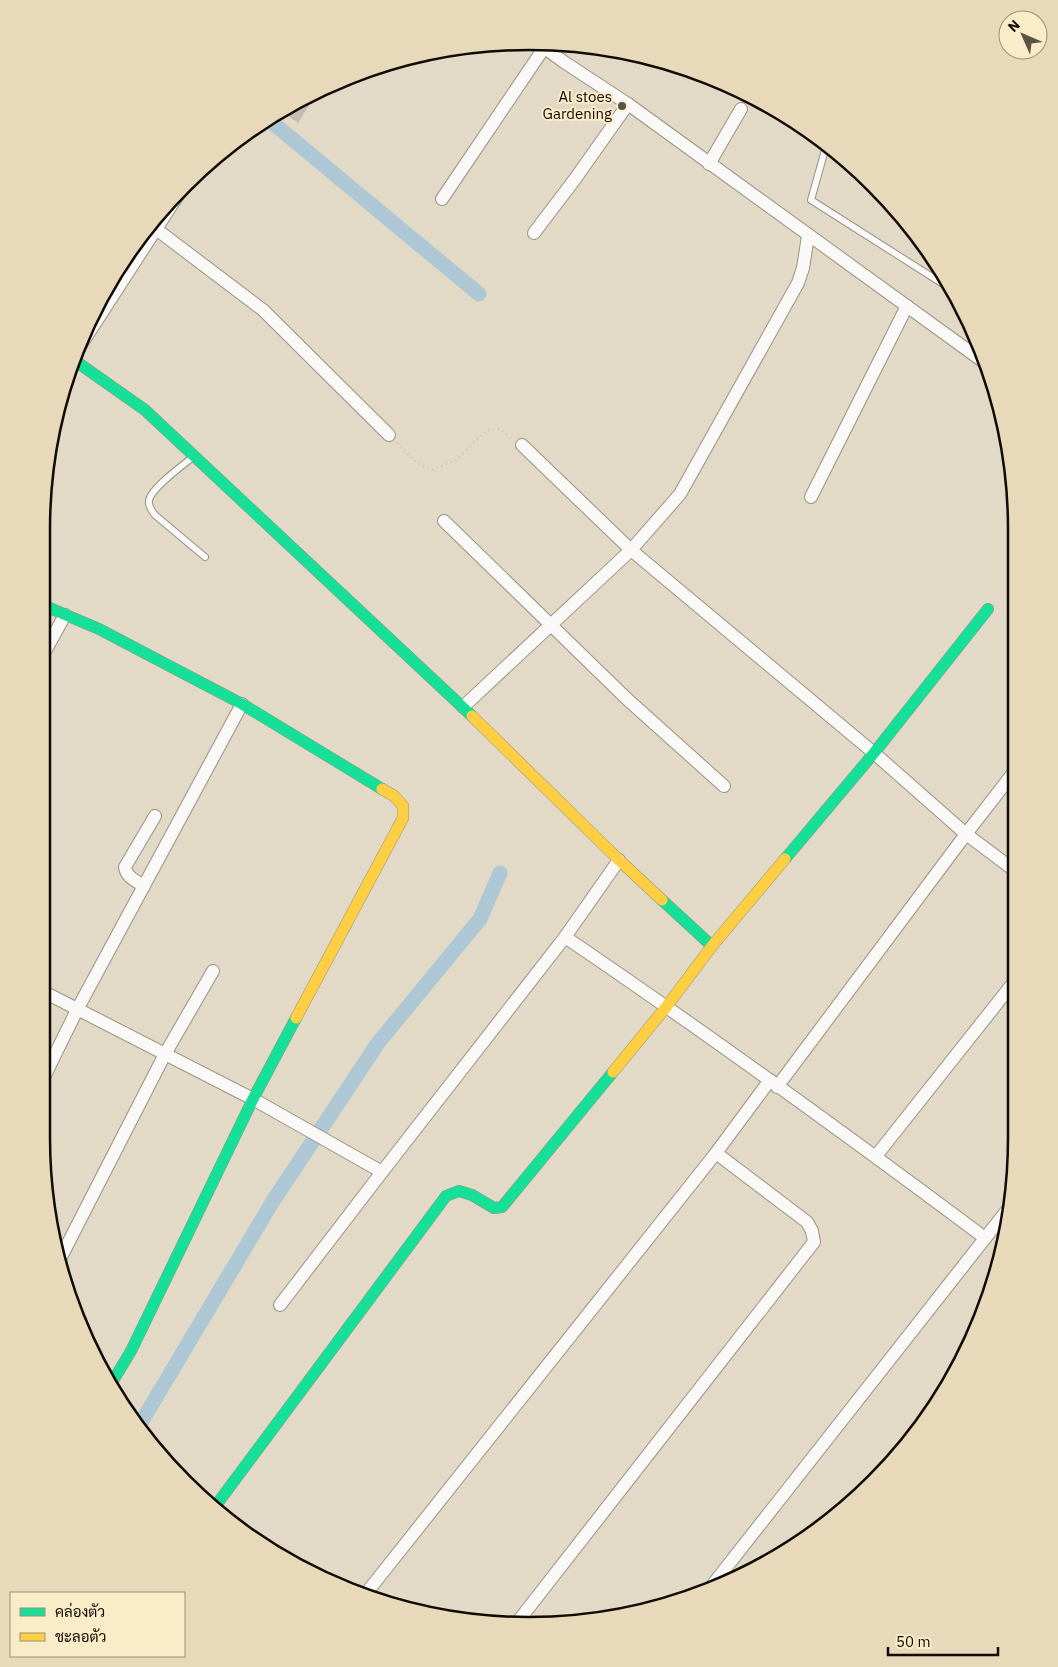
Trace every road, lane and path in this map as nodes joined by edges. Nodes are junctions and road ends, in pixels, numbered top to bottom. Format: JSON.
{"nodes":[{"id":1,"x":538,"y":50,"type":"edge"},
{"id":2,"x":549,"y":51,"type":"edge"},
{"id":3,"x":628,"y":104,"type":"junction"},
{"id":4,"x":741,"y":109,"type":"dead end"},
{"id":5,"x":824,"y":152,"type":"edge"},
{"id":6,"x":709,"y":164,"type":"junction"},
{"id":7,"x":442,"y":199,"type":"dead end"},
{"id":8,"x":156,"y":229,"type":"edge"},
{"id":9,"x":534,"y":233,"type":"dead end"},
{"id":10,"x":808,"y":236,"type":"junction"},
{"id":11,"x":938,"y":281,"type":"edge"},
{"id":12,"x":907,"y":306,"type":"junction"},
{"id":13,"x":976,"y":356,"type":"edge"},
{"id":14,"x":79,"y":364,"type":"edge"},
{"id":15,"x":389,"y":435,"type":"joint"},
{"id":16,"x":522,"y":445,"type":"joint"},
{"id":17,"x":194,"y":456,"type":"junction"},
{"id":18,"x":812,"y":497,"type":"dead end"},
{"id":19,"x":444,"y":522,"type":"dead end"},
{"id":20,"x":631,"y":550,"type":"junction"},
{"id":21,"x":204,"y":557,"type":"dead end"},
{"id":22,"x":50,"y":609,"type":"edge"},
{"id":23,"x":988,"y":609,"type":"dead end"},
{"id":24,"x":65,"y":615,"type":"junction"},
{"id":25,"x":550,"y":626,"type":"junction"},
{"id":26,"x":50,"y":642,"type":"edge"},
{"id":27,"x":242,"y":704,"type":"junction"},
{"id":28,"x":463,"y":707,"type":"junction"},
{"id":29,"x":874,"y":753,"type":"junction"},
{"id":30,"x":1008,"y":780,"type":"edge"},
{"id":31,"x":724,"y":786,"type":"dead end"},
{"id":32,"x":155,"y":816,"type":"dead end"},
{"id":33,"x":966,"y":834,"type":"junction"},
{"id":34,"x":619,"y":860,"type":"junction"},
{"id":35,"x":1008,"y":866,"type":"edge"},
{"id":36,"x":144,"y":886,"type":"junction"},
{"id":37,"x":566,"y":937,"type":"junction"},
{"id":38,"x":712,"y":946,"type":"junction"},
{"id":39,"x":213,"y":971,"type":"dead end"},
{"id":40,"x":1008,"y":990,"type":"edge"},
{"id":41,"x":50,"y":995,"type":"edge"},
{"id":42,"x":667,"y":1006,"type":"junction"},
{"id":43,"x":78,"y":1008,"type":"junction"},
{"id":44,"x":165,"y":1054,"type":"junction"},
{"id":45,"x":50,"y":1065,"type":"edge"},
{"id":46,"x":774,"y":1083,"type":"junction"},
{"id":47,"x":253,"y":1099,"type":"junction"},
{"id":48,"x":716,"y":1153,"type":"junction"},
{"id":49,"x":876,"y":1156,"type":"junction"},
{"id":50,"x":382,"y":1172,"type":"junction"},
{"id":51,"x":1001,"y":1218,"type":"edge"},
{"id":52,"x":985,"y":1238,"type":"junction"},
{"id":53,"x":64,"y":1252,"type":"edge"},
{"id":54,"x":280,"y":1305,"type":"dead end"},
{"id":55,"x":115,"y":1378,"type":"edge"},
{"id":56,"x":218,"y":1502,"type":"edge"},
{"id":57,"x":718,"y":1579,"type":"edge"},
{"id":58,"x":369,"y":1590,"type":"edge"},
{"id":59,"x":522,"y":1617,"type":"edge"}],
"edges":[{"from":1,"to":7,"type":"street"},
{"from":2,"to":3,"type":"street"},
{"from":3,"to":6,"type":"street"},
{"from":3,"to":9,"type":"street"},
{"from":4,"to":6,"type":"street"},
{"from":5,"to":11,"type":"lane"},
{"from":6,"to":10,"type":"street"},
{"from":8,"to":15,"type":"street"},
{"from":10,"to":12,"type":"street"},
{"from":10,"to":20,"type":"street"},
{"from":12,"to":13,"type":"street"},
{"from":12,"to":18,"type":"street"},
{"from":14,"to":17,"type":"street"},
{"from":15,"to":16,"type":"path"},
{"from":16,"to":20,"type":"street"},
{"from":17,"to":21,"type":"lane"},
{"from":17,"to":28,"type":"street"},
{"from":19,"to":25,"type":"street"},
{"from":20,"to":25,"type":"street"},
{"from":20,"to":29,"type":"street"},
{"from":22,"to":24,"type":"street"},
{"from":23,"to":29,"type":"street"},
{"from":24,"to":26,"type":"street"},
{"from":24,"to":27,"type":"street"},
{"from":25,"to":28,"type":"street"},
{"from":25,"to":31,"type":"street"},
{"from":27,"to":36,"type":"street"},
{"from":27,"to":47,"type":"street"},
{"from":28,"to":34,"type":"street"},
{"from":29,"to":33,"type":"street"},
{"from":29,"to":38,"type":"street"},
{"from":30,"to":33,"type":"street"},
{"from":32,"to":36,"type":"street"},
{"from":33,"to":35,"type":"street"},
{"from":33,"to":46,"type":"street"},
{"from":34,"to":37,"type":"street"},
{"from":34,"to":38,"type":"street"},
{"from":36,"to":43,"type":"street"},
{"from":37,"to":42,"type":"street"},
{"from":37,"to":50,"type":"street"},
{"from":38,"to":42,"type":"street"},
{"from":39,"to":44,"type":"street"},
{"from":40,"to":49,"type":"street"},
{"from":41,"to":43,"type":"street"},
{"from":42,"to":46,"type":"street"},
{"from":42,"to":56,"type":"street"},
{"from":43,"to":44,"type":"street"},
{"from":43,"to":45,"type":"street"},
{"from":44,"to":47,"type":"street"},
{"from":44,"to":53,"type":"street"},
{"from":46,"to":48,"type":"street"},
{"from":46,"to":49,"type":"street"},
{"from":47,"to":50,"type":"street"},
{"from":47,"to":55,"type":"street"},
{"from":48,"to":58,"type":"street"},
{"from":48,"to":59,"type":"street"},
{"from":49,"to":52,"type":"street"},
{"from":50,"to":54,"type":"street"},
{"from":51,"to":52,"type":"street"},
{"from":52,"to":57,"type":"street"}]}
